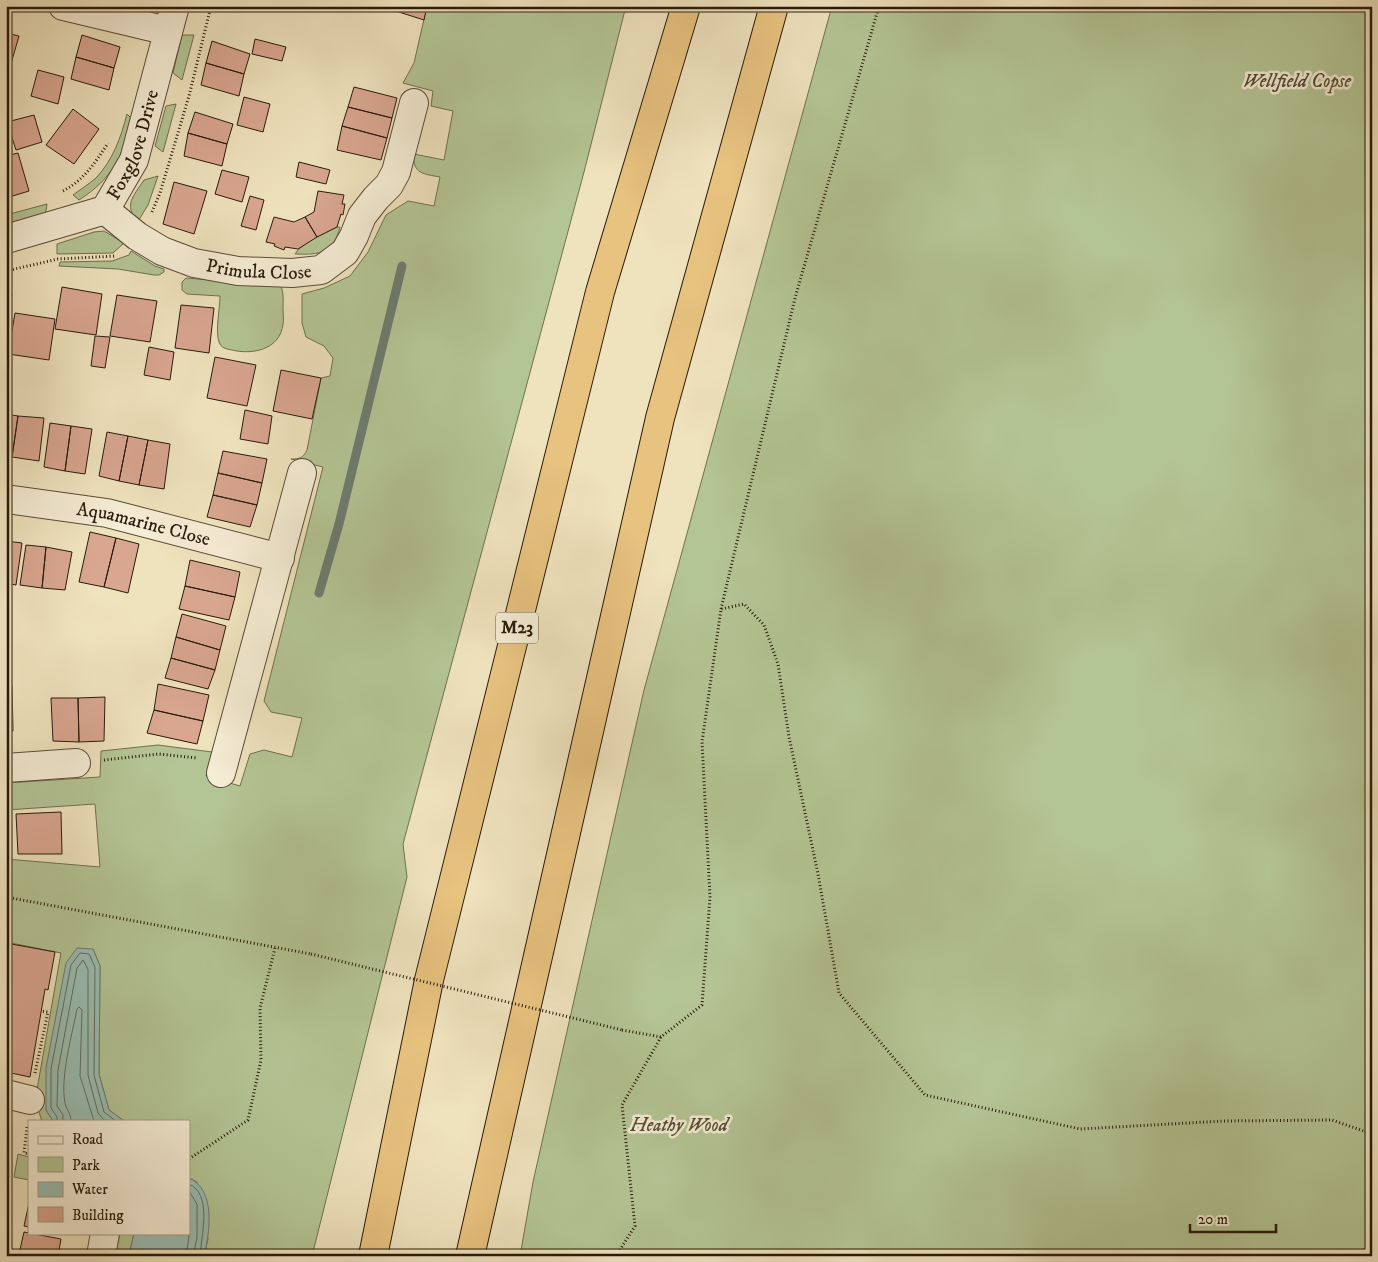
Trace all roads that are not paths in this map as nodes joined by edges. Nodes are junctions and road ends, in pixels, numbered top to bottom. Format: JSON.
{"nodes":[{"id":1,"x":63,"y":6,"type":"edge"},
{"id":2,"x":686,"y":6,"type":"edge"},
{"id":3,"x":774,"y":6,"type":"edge"},
{"id":4,"x":172,"y":19,"type":"edge"},
{"id":5,"x":414,"y":103,"type":"dead end"},
{"id":6,"x":105,"y":210,"type":"junction"},
{"id":7,"x":6,"y":239,"type":"edge"},
{"id":8,"x":302,"y":472,"type":"dead end"},
{"id":9,"x":6,"y":499,"type":"edge"},
{"id":10,"x":280,"y":558,"type":"junction"},
{"id":11,"x":76,"y":763,"type":"road end"},
{"id":12,"x":6,"y":768,"type":"edge"},
{"id":13,"x":222,"y":769,"type":"road end"},
{"id":14,"x":105,"y":1234,"type":"edge"},
{"id":15,"x":101,"y":1256,"type":"edge"},
{"id":16,"x":373,"y":1256,"type":"edge"},
{"id":17,"x":470,"y":1256,"type":"edge"}],
"edges":[{"from":1,"to":4,"type":"street"},
{"from":2,"to":16,"type":"highway","number":"M23"},
{"from":3,"to":17,"type":"highway"},
{"from":4,"to":6,"type":"street","name":"Foxglove Drive"},
{"from":5,"to":6,"type":"street","name":"Primula Close"},
{"from":6,"to":7,"type":"street","name":"Foxglove Drive"},
{"from":8,"to":10,"type":"street"},
{"from":9,"to":10,"type":"street","name":"Aquamarine Close"},
{"from":10,"to":13,"type":"street"},
{"from":11,"to":12,"type":"street"},
{"from":14,"to":15,"type":"street"}]}
